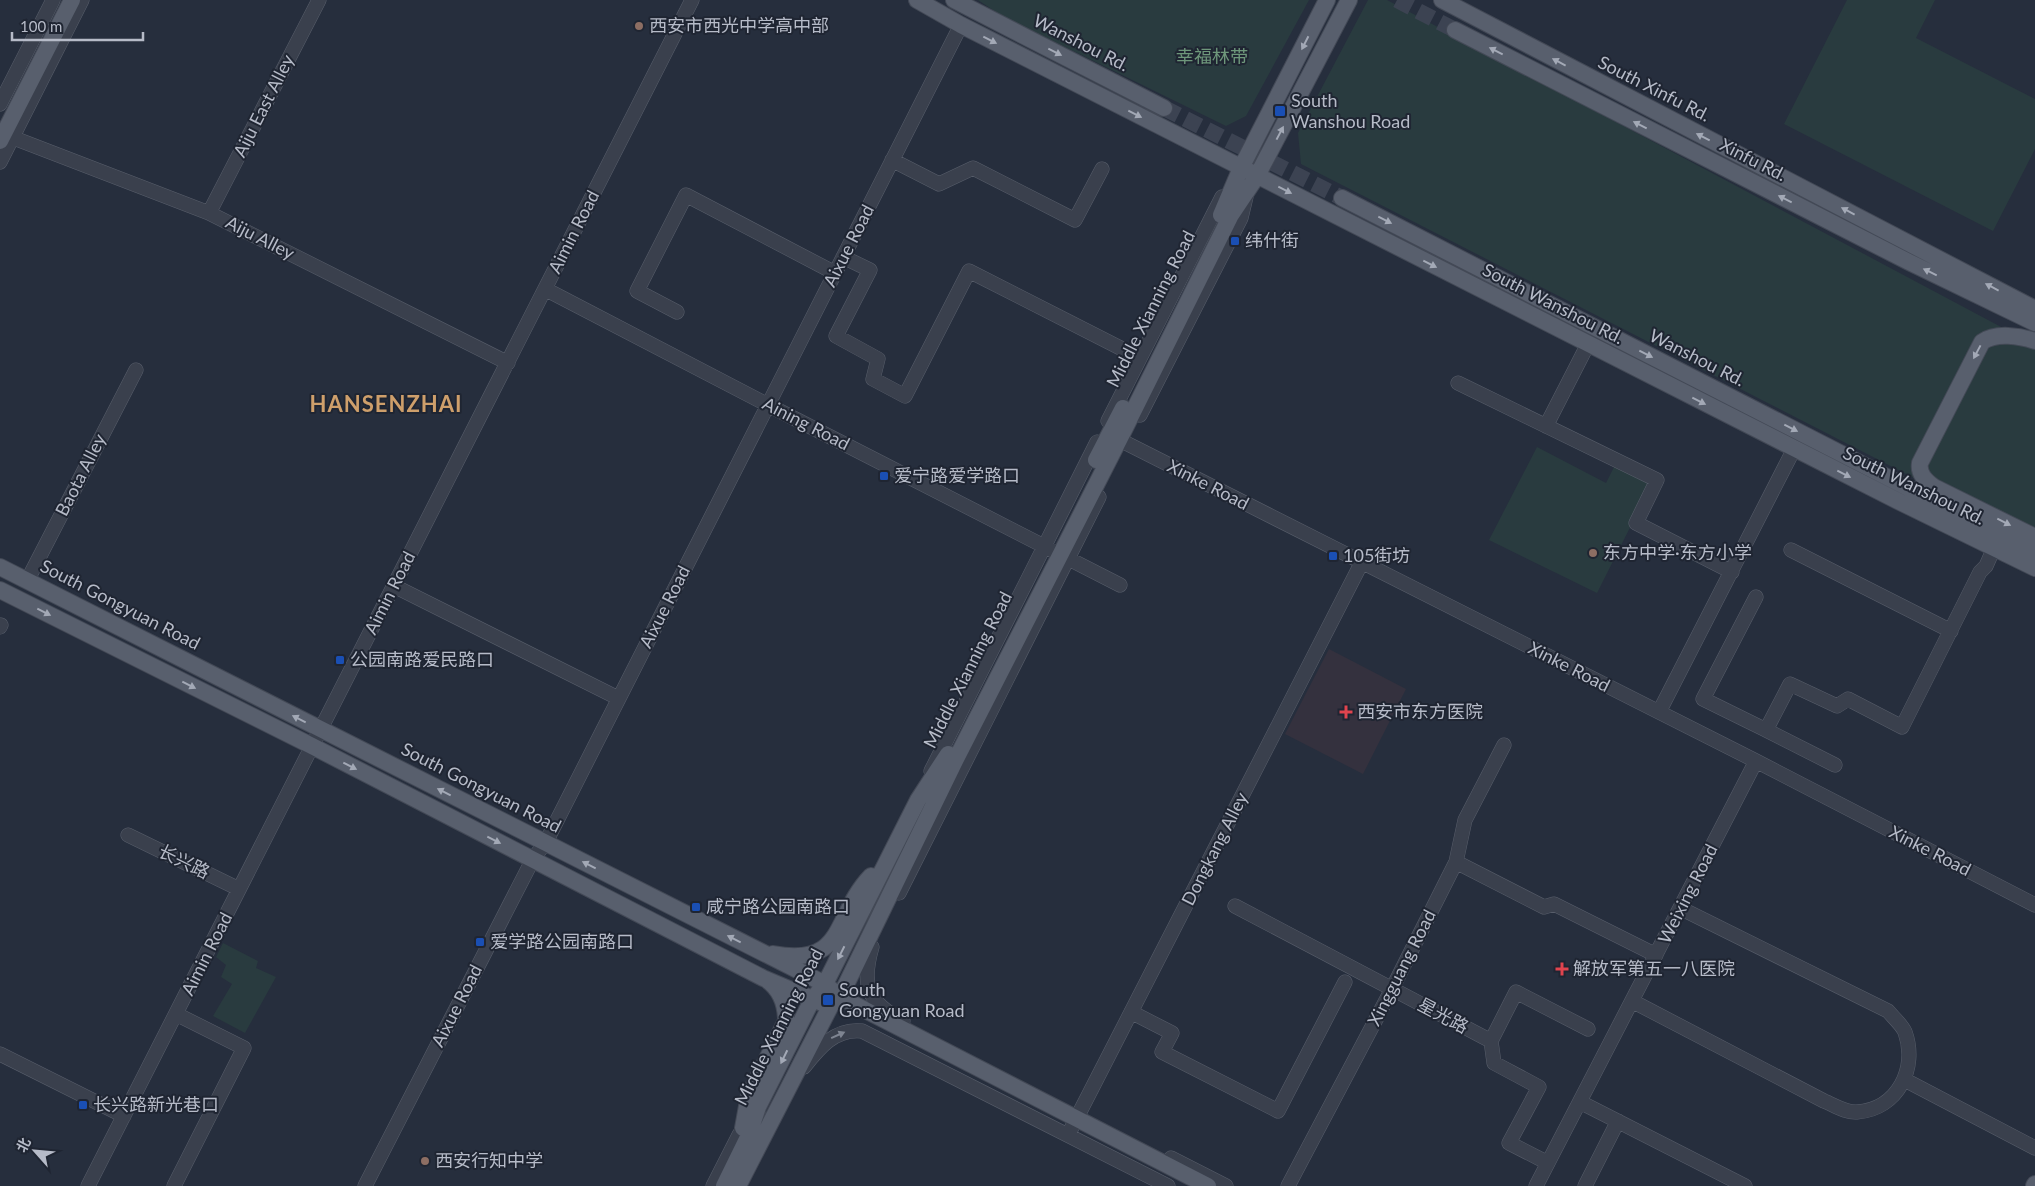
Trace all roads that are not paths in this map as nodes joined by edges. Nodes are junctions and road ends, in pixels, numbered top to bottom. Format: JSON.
{"nodes":[{"id":1,"x":53,"y":0,"type":"edge"},
{"id":2,"x":62,"y":0,"type":"edge"},
{"id":3,"x":72,"y":0,"type":"edge"},
{"id":4,"x":82,"y":0,"type":"edge"},
{"id":5,"x":319,"y":0,"type":"edge"},
{"id":6,"x":692,"y":0,"type":"edge"},
{"id":7,"x":917,"y":0,"type":"edge"},
{"id":8,"x":954,"y":0,"type":"edge"},
{"id":9,"x":1327,"y":0,"type":"edge"},
{"id":10,"x":1349,"y":0,"type":"edge"},
{"id":11,"x":1442,"y":0,"type":"edge"},
{"id":12,"x":961,"y":25,"type":"junction"},
{"id":13,"x":1455,"y":30,"type":"tunnel mouth"},
{"id":14,"x":0,"y":104,"type":"edge"},
{"id":15,"x":1164,"y":108,"type":"tunnel mouth"},
{"id":16,"x":3,"y":133,"type":"edge"},
{"id":17,"x":892,"y":160,"type":"junction"},
{"id":18,"x":0,"y":162,"type":"edge"},
{"id":19,"x":1241,"y":168,"type":"junction"},
{"id":20,"x":1102,"y":169,"type":"dead end"},
{"id":21,"x":1733,"y":172,"type":"junction"},
{"id":22,"x":1257,"y":176,"type":"junction"},
{"id":23,"x":1796,"y":184,"type":"junction"},
{"id":24,"x":1342,"y":198,"type":"tunnel mouth"},
{"id":25,"x":209,"y":213,"type":"junction"},
{"id":26,"x":843,"y":257,"type":"junction"},
{"id":27,"x":835,"y":273,"type":"junction"},
{"id":28,"x":545,"y":289,"type":"junction"},
{"id":29,"x":677,"y":312,"type":"dead end"},
{"id":30,"x":2030,"y":316,"type":"edge"},
{"id":31,"x":2035,"y":341,"type":"edge"},
{"id":32,"x":1588,"y":344,"type":"junction"},
{"id":33,"x":1140,"y":358,"type":"junction"},
{"id":34,"x":1623,"y":362,"type":"junction"},
{"id":35,"x":508,"y":363,"type":"junction"},
{"id":36,"x":136,"y":370,"type":"dead end"},
{"id":37,"x":1458,"y":383,"type":"dead end"},
{"id":38,"x":1726,"y":395,"type":"junction"},
{"id":39,"x":768,"y":405,"type":"junction"},
{"id":40,"x":1546,"y":426,"type":"junction"},
{"id":41,"x":1114,"y":438,"type":"junction"},
{"id":42,"x":1794,"y":449,"type":"junction"},
{"id":43,"x":2035,"y":537,"type":"edge"},
{"id":44,"x":1994,"y":548,"type":"junction"},
{"id":45,"x":1791,"y":550,"type":"dead end"},
{"id":46,"x":1056,"y":551,"type":"junction"},
{"id":47,"x":2035,"y":553,"type":"edge"},
{"id":48,"x":1362,"y":562,"type":"junction"},
{"id":49,"x":0,"y":567,"type":"edge"},
{"id":50,"x":2035,"y":568,"type":"edge"},
{"id":51,"x":1732,"y":572,"type":"junction"},
{"id":52,"x":27,"y":581,"type":"junction"},
{"id":53,"x":1120,"y":585,"type":"dead end"},
{"id":54,"x":394,"y":586,"type":"junction"},
{"id":55,"x":0,"y":590,"type":"edge"},
{"id":56,"x":1756,"y":597,"type":"dead end"},
{"id":57,"x":1951,"y":630,"type":"junction"},
{"id":58,"x":618,"y":698,"type":"junction"},
{"id":59,"x":1659,"y":712,"type":"junction"},
{"id":60,"x":320,"y":730,"type":"junction"},
{"id":61,"x":1766,"y":730,"type":"junction"},
{"id":62,"x":1504,"y":745,"type":"dead end"},
{"id":63,"x":312,"y":746,"type":"junction"},
{"id":64,"x":1756,"y":761,"type":"junction"},
{"id":65,"x":1835,"y":765,"type":"dead end"},
{"id":66,"x":128,"y":835,"type":"dead end"},
{"id":67,"x":546,"y":842,"type":"junction"},
{"id":68,"x":890,"y":854,"type":"junction"},
{"id":69,"x":533,"y":859,"type":"junction"},
{"id":70,"x":1456,"y":862,"type":"junction"},
{"id":71,"x":239,"y":889,"type":"junction"},
{"id":72,"x":2035,"y":905,"type":"edge"},
{"id":73,"x":1235,"y":906,"type":"dead end"},
{"id":74,"x":1680,"y":908,"type":"junction"},
{"id":75,"x":872,"y":947,"type":"junction"},
{"id":76,"x":758,"y":951,"type":"junction"},
{"id":77,"x":1656,"y":955,"type":"junction"},
{"id":78,"x":858,"y":959,"type":"junction"},
{"id":79,"x":763,"y":978,"type":"junction"},
{"id":80,"x":1345,"y":982,"type":"dead end"},
{"id":81,"x":825,"y":984,"type":"junction"},
{"id":82,"x":1392,"y":989,"type":"junction"},
{"id":83,"x":812,"y":1000,"type":"junction"},
{"id":84,"x":835,"y":1001,"type":"junction"},
{"id":85,"x":1632,"y":1001,"type":"junction"},
{"id":86,"x":1131,"y":1012,"type":"junction"},
{"id":87,"x":176,"y":1014,"type":"junction"},
{"id":88,"x":1588,"y":1029,"type":"dead end"},
{"id":89,"x":1491,"y":1041,"type":"junction"},
{"id":90,"x":0,"y":1054,"type":"edge"},
{"id":91,"x":1905,"y":1080,"type":"junction"},
{"id":92,"x":793,"y":1083,"type":"junction"},
{"id":93,"x":1580,"y":1102,"type":"junction"},
{"id":94,"x":758,"y":1107,"type":"junction"},
{"id":95,"x":124,"y":1116,"type":"junction"},
{"id":96,"x":1618,"y":1121,"type":"junction"},
{"id":97,"x":1074,"y":1123,"type":"junction"},
{"id":98,"x":738,"y":1135,"type":"junction"},
{"id":99,"x":2035,"y":1148,"type":"edge"},
{"id":100,"x":1548,"y":1163,"type":"junction"},
{"id":101,"x":88,"y":1186,"type":"edge"},
{"id":102,"x":174,"y":1186,"type":"edge"},
{"id":103,"x":365,"y":1186,"type":"edge"},
{"id":104,"x":713,"y":1186,"type":"edge"},
{"id":105,"x":724,"y":1186,"type":"edge"},
{"id":106,"x":738,"y":1186,"type":"edge"},
{"id":107,"x":745,"y":1186,"type":"edge"},
{"id":108,"x":1168,"y":1186,"type":"edge"},
{"id":109,"x":1189,"y":1186,"type":"edge"},
{"id":110,"x":1208,"y":1186,"type":"edge"},
{"id":111,"x":1226,"y":1186,"type":"edge"},
{"id":112,"x":1288,"y":1186,"type":"edge"},
{"id":113,"x":1536,"y":1186,"type":"edge"},
{"id":114,"x":1585,"y":1186,"type":"edge"},
{"id":115,"x":1745,"y":1186,"type":"edge"}],
"edges":[{"from":1,"to":14,"type":"street"},
{"from":2,"to":16,"type":"main road"},
{"from":3,"to":16,"type":"main road"},
{"from":4,"to":16,"type":"street"},
{"from":5,"to":25,"type":"street","name":"Aiju East Alley"},
{"from":6,"to":28,"type":"street","name":"Aimin Road"},
{"from":7,"to":12,"type":"main road","name":"South Wanshou Rd."},
{"from":8,"to":15,"type":"main road","name":"Wanshou Rd.","one_way":true},
{"from":9,"to":19,"type":"main road","name":"Middle Xianning Road","one_way":true},
{"from":22,"to":10,"type":"main road","name":"Middle Xianning Road","one_way":true},
{"from":23,"to":11,"type":"main road","name":"South Xinfu Rd.","one_way":true},
{"from":12,"to":17,"type":"street","name":"Aixue Road"},
{"from":12,"to":19,"type":"main road","name":"South Wanshou Rd.","one_way":true},
{"from":21,"to":13,"type":"main road","name":"Xinfu Rd.","one_way":true},
{"from":16,"to":18,"type":"street"},
{"from":16,"to":25,"type":"street","name":"Aiju Alley"},
{"from":17,"to":20,"type":"street"},
{"from":17,"to":26,"type":"street","name":"Aixue Road"},
{"from":19,"to":22,"type":"main road","name":"South Wanshou Rd."},
{"from":19,"to":33,"type":"street"},
{"from":19,"to":41,"type":"main road","name":"Middle Xianning Road"},
{"from":21,"to":23,"type":"main road"},
{"from":30,"to":21,"type":"main road","name":"Xinfu Rd.","one_way":true},
{"from":22,"to":32,"type":"main road","name":"South Wanshou Rd.","one_way":true},
{"from":22,"to":41,"type":"main road","name":"Middle Xianning Road"},
{"from":30,"to":23,"type":"main road","name":"South Xinfu Rd.","one_way":true},
{"from":24,"to":38,"type":"main road","name":"Wanshou Rd.","one_way":true},
{"from":25,"to":35,"type":"street","name":"Aiju Alley"},
{"from":26,"to":27,"type":"street","name":"Aixue Road"},
{"from":26,"to":33,"type":"street"},
{"from":27,"to":29,"type":"street"},
{"from":27,"to":39,"type":"street","name":"Aixue Road"},
{"from":28,"to":35,"type":"street","name":"Aimin Road"},
{"from":28,"to":39,"type":"street","name":"Aining Road"},
{"from":31,"to":43,"type":"main road","one_way":true},
{"from":32,"to":34,"type":"main road","name":"South Wanshou Rd."},
{"from":32,"to":40,"type":"street"},
{"from":33,"to":41,"type":"street"},
{"from":34,"to":38,"type":"main road"},
{"from":34,"to":42,"type":"main road","name":"South Wanshou Rd.","one_way":true},
{"from":35,"to":54,"type":"street","name":"Aimin Road"},
{"from":36,"to":52,"type":"street","name":"Baota Alley"},
{"from":37,"to":40,"type":"street"},
{"from":38,"to":47,"type":"main road","name":"Wanshou Rd.","one_way":true},
{"from":39,"to":46,"type":"street","name":"Aining Road"},
{"from":39,"to":58,"type":"street","name":"Aixue Road"},
{"from":40,"to":51,"type":"street"},
{"from":41,"to":46,"type":"main road","name":"Middle Xianning Road"},
{"from":41,"to":48,"type":"street","name":"Xinke Road"},
{"from":42,"to":44,"type":"main road","name":"South Wanshou Rd.","one_way":true},
{"from":42,"to":51,"type":"street"},
{"from":44,"to":50,"type":"main road","name":"South Wanshou Rd."},
{"from":44,"to":57,"type":"street"},
{"from":45,"to":57,"type":"street"},
{"from":46,"to":53,"type":"street","name":"Aining Road"},
{"from":46,"to":68,"type":"main road","name":"Middle Xianning Road"},
{"from":46,"to":75,"type":"street"},
{"from":46,"to":78,"type":"main road","name":"Middle Xianning Road"},
{"from":48,"to":59,"type":"street","name":"Xinke Road"},
{"from":48,"to":86,"type":"street","name":"Dongkang Alley"},
{"from":49,"to":52,"type":"main road","name":"South Gongyuan Road"},
{"from":51,"to":59,"type":"street"},
{"from":60,"to":52,"type":"main road","name":"South Gongyuan Road","one_way":true},
{"from":54,"to":58,"type":"street"},
{"from":54,"to":60,"type":"street","name":"Aimin Road"},
{"from":55,"to":63,"type":"main road","name":"South Gongyuan Road","one_way":true},
{"from":56,"to":61,"type":"street"},
{"from":57,"to":61,"type":"street"},
{"from":58,"to":67,"type":"street","name":"Aixue Road"},
{"from":59,"to":64,"type":"street","name":"Xinke Road"},
{"from":60,"to":63,"type":"street","name":"Aimin Road"},
{"from":67,"to":60,"type":"main road","name":"South Gongyuan Road","one_way":true},
{"from":61,"to":65,"type":"street"},
{"from":62,"to":70,"type":"street","name":"Xingguang Road"},
{"from":63,"to":69,"type":"main road","name":"South Gongyuan Road","one_way":true},
{"from":63,"to":71,"type":"street","name":"Aimin Road"},
{"from":64,"to":72,"type":"street","name":"Xinke Road"},
{"from":64,"to":74,"type":"street","name":"Weixing Road"},
{"from":66,"to":71,"type":"street","name":"长兴路"},
{"from":67,"to":69,"type":"street","name":"Aixue Road"},
{"from":76,"to":67,"type":"main road","name":"South Gongyuan Road","one_way":true},
{"from":68,"to":76,"type":"main road"},
{"from":68,"to":81,"type":"main road","name":"Middle Xianning Road","one_way":true},
{"from":69,"to":79,"type":"main road","name":"South Gongyuan Road"},
{"from":69,"to":103,"type":"street","name":"Aixue Road"},
{"from":70,"to":77,"type":"street"},
{"from":70,"to":82,"type":"street","name":"Xingguang Road"},
{"from":71,"to":87,"type":"street","name":"Aimin Road"},
{"from":73,"to":82,"type":"street","name":"星光路"},
{"from":74,"to":77,"type":"street","name":"Weixing Road"},
{"from":74,"to":91,"type":"street"},
{"from":75,"to":78,"type":"street"},
{"from":75,"to":97,"type":"street"},
{"from":76,"to":81,"type":"main road","name":"South Gongyuan Road"},
{"from":77,"to":85,"type":"street","name":"Weixing Road"},
{"from":78,"to":84,"type":"main road","name":"Middle Xianning Road"},
{"from":79,"to":83,"type":"main road","name":"South Gongyuan Road"},
{"from":79,"to":98,"type":"main road"},
{"from":80,"to":86,"type":"street"},
{"from":81,"to":83,"type":"main road","name":"Middle Xianning Road"},
{"from":81,"to":84,"type":"main road","name":"South Gongyuan Road"},
{"from":82,"to":89,"type":"street","name":"星光路"},
{"from":82,"to":112,"type":"street","name":"Xingguang Road"},
{"from":83,"to":84,"type":"main road","name":"South Gongyuan Road"},
{"from":83,"to":94,"type":"main road","name":"Middle Xianning Road","one_way":true},
{"from":84,"to":92,"type":"main road","name":"Middle Xianning Road"},
{"from":84,"to":97,"type":"main road","name":"South Gongyuan Road"},
{"from":85,"to":91,"type":"street"},
{"from":85,"to":93,"type":"street","name":"Weixing Road"},
{"from":86,"to":97,"type":"street","name":"Dongkang Alley"},
{"from":87,"to":95,"type":"street","name":"Aimin Road"},
{"from":87,"to":102,"type":"street"},
{"from":88,"to":89,"type":"street"},
{"from":89,"to":100,"type":"street"},
{"from":90,"to":95,"type":"street"},
{"from":91,"to":99,"type":"street"},
{"from":92,"to":97,"type":"street","one_way":true},
{"from":92,"to":106,"type":"main road","name":"Middle Xianning Road"},
{"from":92,"to":107,"type":"street"},
{"from":93,"to":96,"type":"street"},
{"from":93,"to":100,"type":"street","name":"Weixing Road"},
{"from":94,"to":98,"type":"street"},
{"from":94,"to":105,"type":"main road","name":"Middle Xianning Road"},
{"from":95,"to":101,"type":"street","name":"Aimin Road"},
{"from":96,"to":114,"type":"street"},
{"from":96,"to":115,"type":"street"},
{"from":97,"to":108,"type":"street"},
{"from":97,"to":109,"type":"main road","name":"South Gongyuan Road"},
{"from":97,"to":110,"type":"main road","name":"South Gongyuan Road"},
{"from":97,"to":111,"type":"street"},
{"from":98,"to":104,"type":"street"},
{"from":100,"to":113,"type":"street","name":"Weixing Road"}]}
